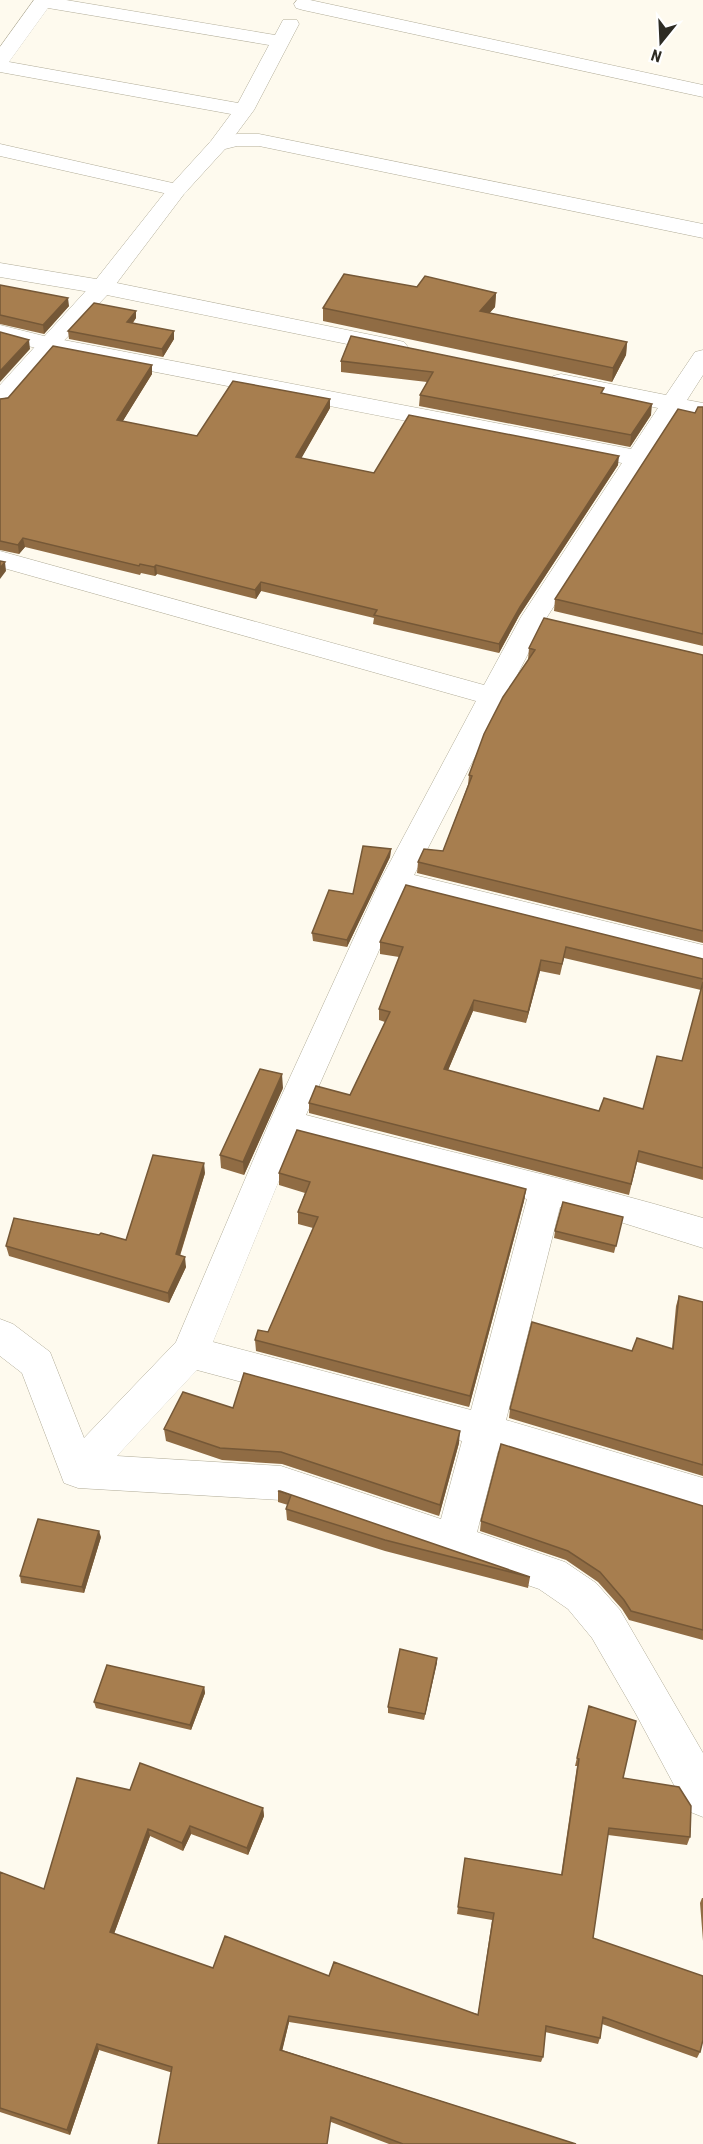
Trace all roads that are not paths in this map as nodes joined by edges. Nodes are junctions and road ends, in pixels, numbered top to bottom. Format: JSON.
{"nodes":[{"id":1,"x":44,"y":1,"type":"edge"},
{"id":2,"x":304,"y":2,"type":"edge"},
{"id":3,"x":279,"y":41,"type":"junction"},
{"id":4,"x":0,"y":60,"type":"edge"},
{"id":5,"x":0,"y":66,"type":"edge"},
{"id":6,"x":703,"y":91,"type":"edge"},
{"id":7,"x":244,"y":110,"type":"junction"},
{"id":8,"x":218,"y":146,"type":"junction"},
{"id":9,"x":0,"y":150,"type":"edge"},
{"id":10,"x":177,"y":190,"type":"junction"},
{"id":11,"x":703,"y":231,"type":"edge"},
{"id":12,"x":0,"y":270,"type":"edge"},
{"id":13,"x":102,"y":287,"type":"junction"},
{"id":14,"x":0,"y":332,"type":"edge"},
{"id":15,"x":48,"y":344,"type":"junction"},
{"id":16,"x":417,"y":352,"type":"edge"},
{"id":17,"x":703,"y":357,"type":"edge"},
{"id":18,"x":534,"y":376,"type":"edge"},
{"id":19,"x":0,"y":400,"type":"edge"},
{"id":20,"x":688,"y":407,"type":"edge"},
{"id":21,"x":638,"y":458,"type":"junction"},
{"id":22,"x":0,"y":558,"type":"edge"},
{"id":23,"x":492,"y":696,"type":"junction"},
{"id":24,"x":395,"y":881,"type":"junction"},
{"id":25,"x":703,"y":957,"type":"edge"},
{"id":26,"x":286,"y":1123,"type":"junction"},
{"id":27,"x":547,"y":1189,"type":"junction"},
{"id":28,"x":703,"y":1233,"type":"edge"},
{"id":29,"x":0,"y":1335,"type":"edge"},
{"id":30,"x":190,"y":1352,"type":"junction"},
{"id":31,"x":484,"y":1430,"type":"junction"},
{"id":32,"x":78,"y":1471,"type":"junction"},
{"id":33,"x":703,"y":1496,"type":"edge"},
{"id":34,"x":455,"y":1541,"type":"junction"},
{"id":35,"x":703,"y":1796,"type":"edge"}],
"edges":[{"from":1,"to":3,"type":"street"},
{"from":1,"to":4,"type":"street"},
{"from":2,"to":3,"type":"street"},
{"from":2,"to":6,"type":"street"},
{"from":3,"to":7,"type":"street"},
{"from":5,"to":7,"type":"street"},
{"from":7,"to":8,"type":"street"},
{"from":8,"to":10,"type":"street"},
{"from":8,"to":11,"type":"street"},
{"from":9,"to":10,"type":"street"},
{"from":10,"to":13,"type":"street"},
{"from":12,"to":13,"type":"street"},
{"from":13,"to":15,"type":"street"},
{"from":13,"to":16,"type":"street"},
{"from":14,"to":15,"type":"street"},
{"from":15,"to":19,"type":"street"},
{"from":15,"to":21,"type":"street"},
{"from":17,"to":20,"type":"street"},
{"from":18,"to":20,"type":"street"},
{"from":20,"to":21,"type":"street"},
{"from":21,"to":23,"type":"street"},
{"from":22,"to":23,"type":"street"},
{"from":23,"to":24,"type":"street"},
{"from":24,"to":25,"type":"street"},
{"from":24,"to":26,"type":"street"},
{"from":26,"to":27,"type":"street"},
{"from":26,"to":30,"type":"street"},
{"from":27,"to":28,"type":"street"},
{"from":27,"to":31,"type":"street"},
{"from":29,"to":32,"type":"street"},
{"from":30,"to":31,"type":"street"},
{"from":30,"to":32,"type":"street"},
{"from":31,"to":33,"type":"street"},
{"from":31,"to":34,"type":"street"},
{"from":32,"to":34,"type":"street"},
{"from":34,"to":35,"type":"street"}]}
